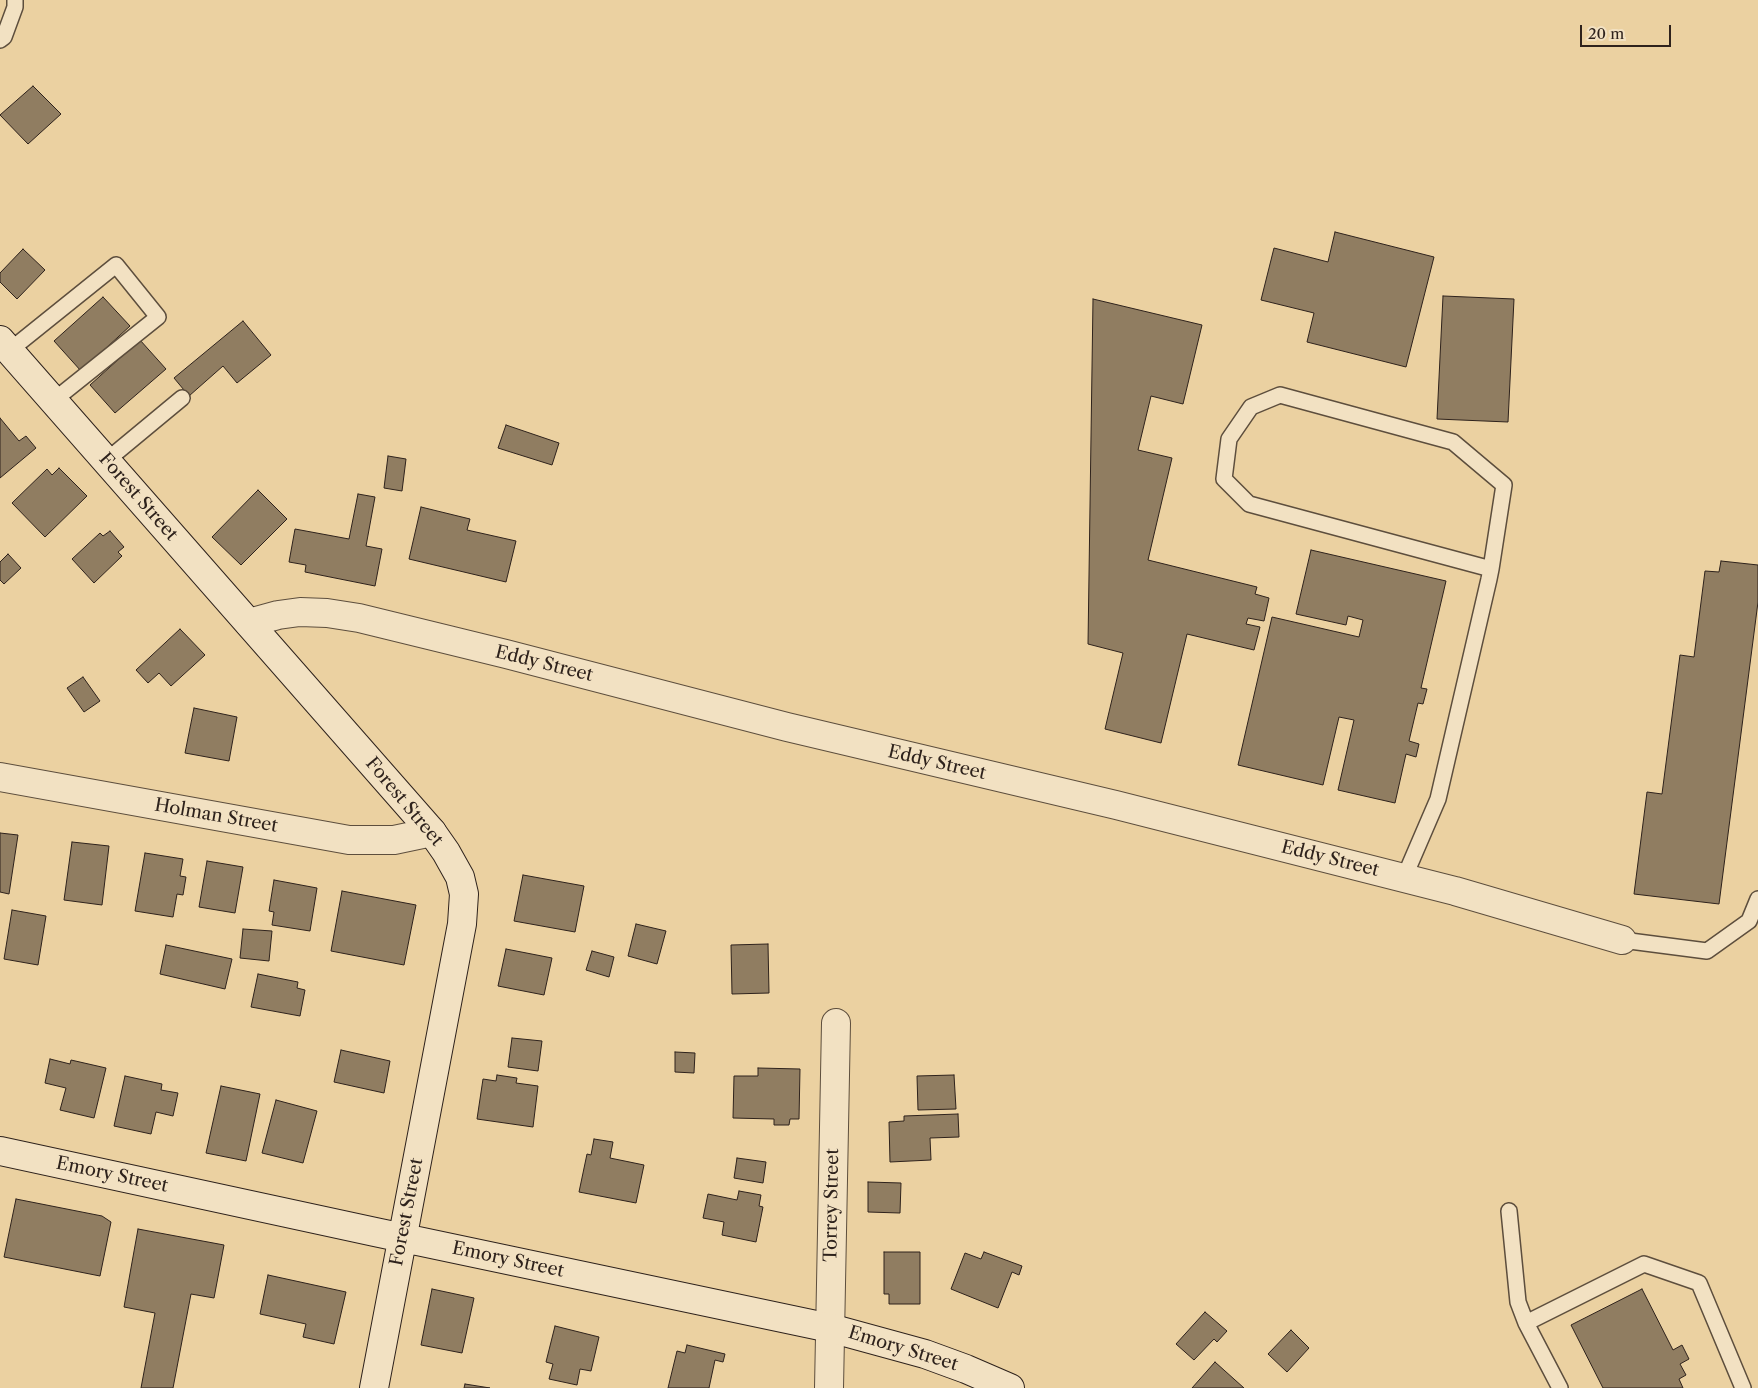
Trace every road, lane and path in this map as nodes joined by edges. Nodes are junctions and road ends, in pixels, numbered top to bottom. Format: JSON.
{"nodes":[{"id":1,"x":15,"y":3,"type":"edge"},
{"id":2,"x":0,"y":40,"type":"edge"},
{"id":3,"x":5,"y":345,"type":"edge"},
{"id":4,"x":182,"y":398,"type":"dead end"},
{"id":5,"x":53,"y":401,"type":"junction"},
{"id":6,"x":106,"y":461,"type":"junction"},
{"id":7,"x":1491,"y":569,"type":"junction"},
{"id":8,"x":249,"y":623,"type":"junction"},
{"id":9,"x":0,"y":777,"type":"edge"},
{"id":10,"x":432,"y":832,"type":"junction"},
{"id":11,"x":1404,"y":878,"type":"junction"},
{"id":12,"x":1758,"y":899,"type":"edge"},
{"id":13,"x":1622,"y":940,"type":"joint"},
{"id":14,"x":836,"y":1023,"type":"dead end"},
{"id":15,"x":0,"y":1151,"type":"edge"},
{"id":16,"x":1509,"y":1211,"type":"dead end"},
{"id":17,"x":402,"y":1238,"type":"junction"},
{"id":18,"x":1526,"y":1323,"type":"junction"},
{"id":19,"x":830,"y":1328,"type":"junction"},
{"id":20,"x":374,"y":1388,"type":"edge"},
{"id":21,"x":829,"y":1388,"type":"edge"},
{"id":22,"x":1010,"y":1388,"type":"edge"},
{"id":23,"x":1560,"y":1388,"type":"edge"},
{"id":24,"x":1743,"y":1388,"type":"edge"}],
"edges":[{"from":1,"to":2,"type":"lane"},
{"from":3,"to":5,"type":"main road","name":"Forest Street"},
{"from":3,"to":5,"type":"lane"},
{"from":4,"to":6,"type":"lane"},
{"from":5,"to":6,"type":"main road","name":"Forest Street"},
{"from":6,"to":8,"type":"main road","name":"Forest Street"},
{"from":7,"to":7,"type":"lane"},
{"from":7,"to":11,"type":"lane"},
{"from":8,"to":10,"type":"main road","name":"Forest Street"},
{"from":8,"to":11,"type":"main road","name":"Eddy Street"},
{"from":9,"to":10,"type":"main road","name":"Holman Street"},
{"from":10,"to":17,"type":"main road","name":"Forest Street"},
{"from":11,"to":13,"type":"main road","name":"Eddy Street"},
{"from":12,"to":13,"type":"lane"},
{"from":14,"to":19,"type":"main road","name":"Torrey Street"},
{"from":15,"to":17,"type":"main road","name":"Emory Street"},
{"from":16,"to":18,"type":"lane"},
{"from":17,"to":19,"type":"main road","name":"Emory Street"},
{"from":17,"to":20,"type":"main road","name":"Forest Street"},
{"from":18,"to":23,"type":"lane"},
{"from":18,"to":24,"type":"lane"},
{"from":19,"to":21,"type":"main road","name":"Torrey Street"},
{"from":19,"to":22,"type":"main road","name":"Emory Street"}]}
